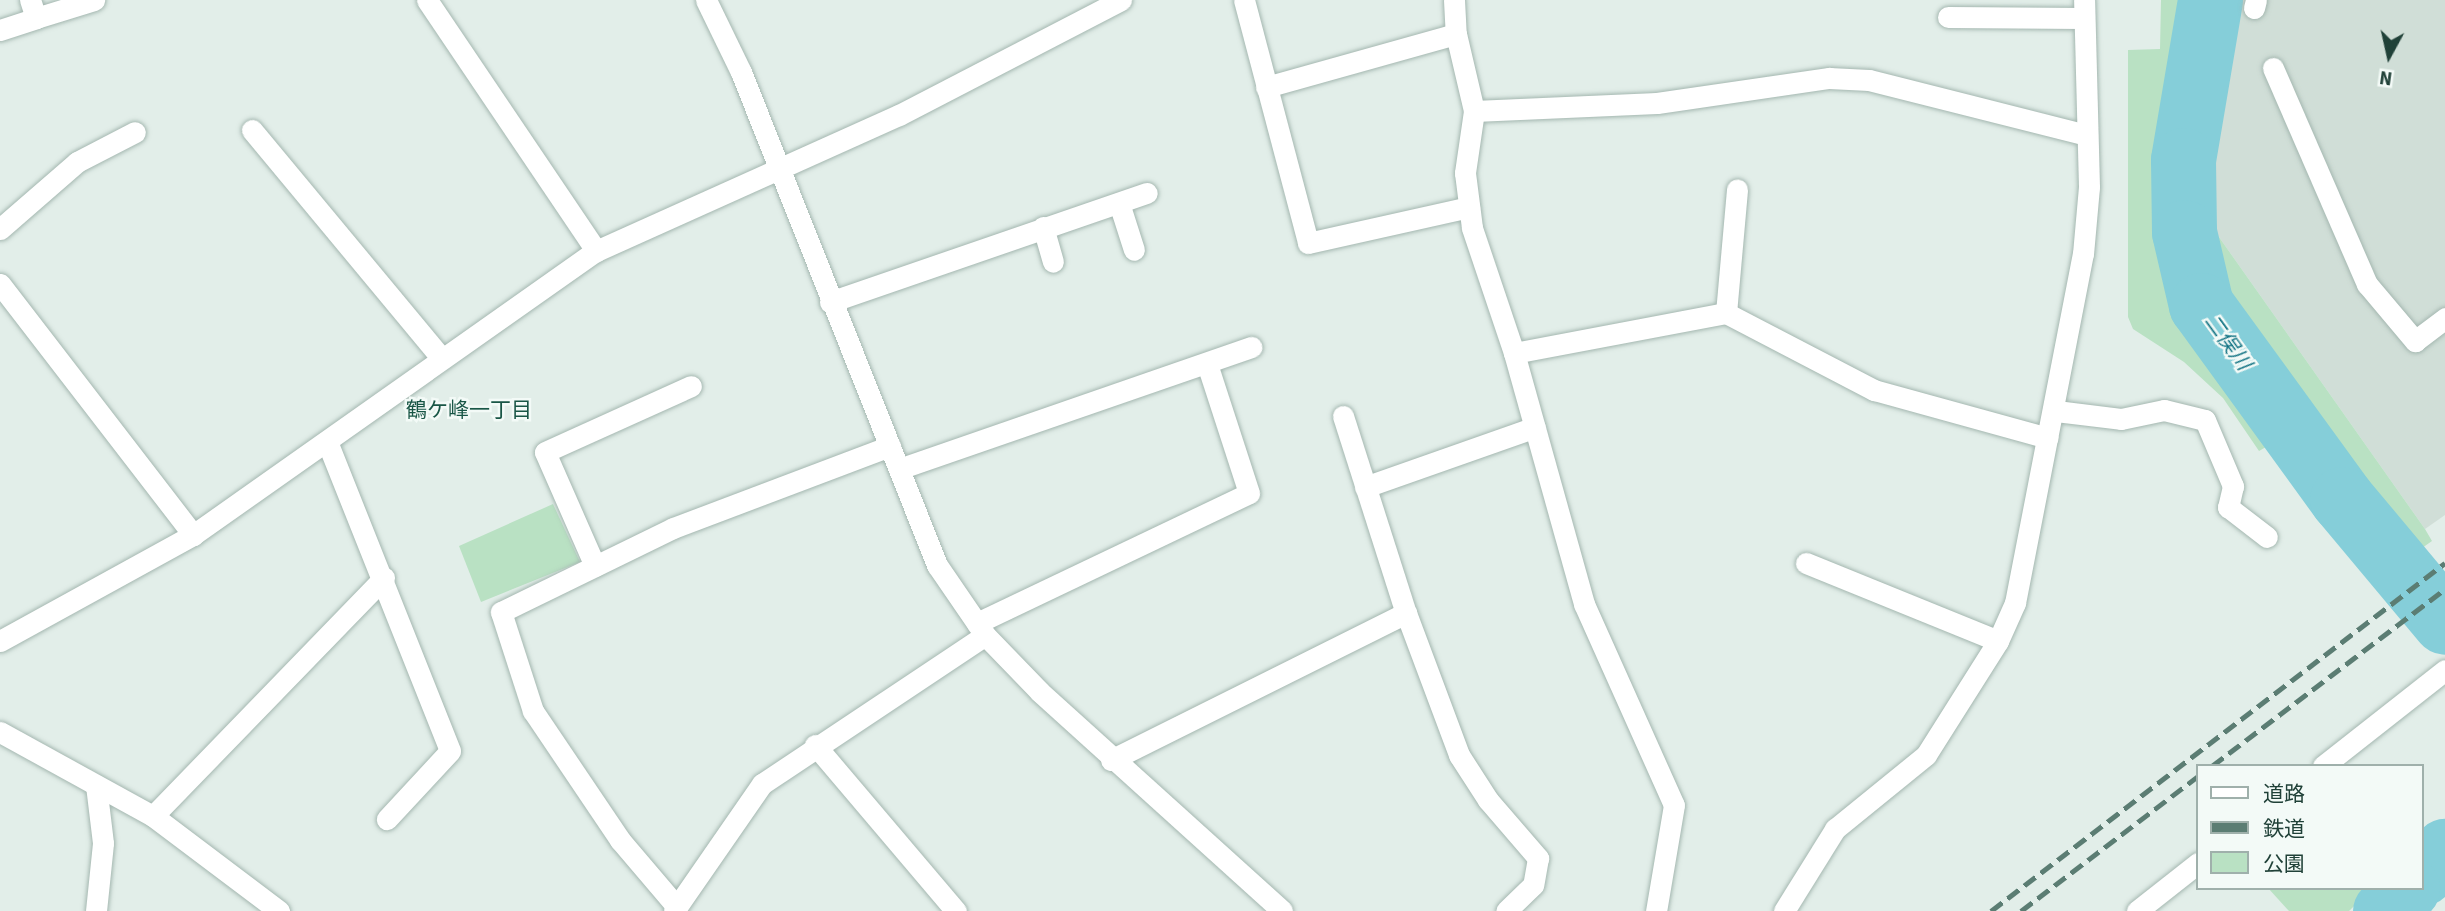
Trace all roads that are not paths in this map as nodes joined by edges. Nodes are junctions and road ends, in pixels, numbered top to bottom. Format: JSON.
{"nodes":[{"id":1,"x":94,"y":0,"type":"edge"},
{"id":2,"x":426,"y":0,"type":"edge"},
{"id":3,"x":706,"y":0,"type":"edge"},
{"id":4,"x":1121,"y":0,"type":"edge"},
{"id":5,"x":1244,"y":0,"type":"edge"},
{"id":6,"x":1454,"y":0,"type":"edge"},
{"id":7,"x":33,"y":9,"type":"edge"},
{"id":8,"x":2083,"y":9,"type":"edge"},
{"id":9,"x":1948,"y":17,"type":"dead end"},
{"id":10,"x":0,"y":30,"type":"edge"},
{"id":11,"x":1456,"y":34,"type":"junction"},
{"id":12,"x":2273,"y":68,"type":"dead end"},
{"id":13,"x":1266,"y":87,"type":"junction"},
{"id":14,"x":1474,"y":111,"type":"junction"},
{"id":15,"x":252,"y":130,"type":"dead end"},
{"id":16,"x":135,"y":132,"type":"dead end"},
{"id":17,"x":2087,"y":135,"type":"junction"},
{"id":18,"x":777,"y":168,"type":"junction"},
{"id":19,"x":1737,"y":189,"type":"dead end"},
{"id":20,"x":1147,"y":193,"type":"dead end"},
{"id":21,"x":1119,"y":202,"type":"junction"},
{"id":22,"x":1469,"y":207,"type":"junction"},
{"id":23,"x":1043,"y":227,"type":"junction"},
{"id":24,"x":0,"y":229,"type":"edge"},
{"id":25,"x":1134,"y":250,"type":"dead end"},
{"id":26,"x":596,"y":251,"type":"junction"},
{"id":27,"x":1053,"y":262,"type":"dead end"},
{"id":28,"x":0,"y":284,"type":"edge"},
{"id":29,"x":830,"y":302,"type":"junction"},
{"id":30,"x":1726,"y":313,"type":"junction"},
{"id":31,"x":2445,"y":318,"type":"edge"},
{"id":32,"x":1252,"y":347,"type":"dead end"},
{"id":33,"x":1514,"y":353,"type":"junction"},
{"id":34,"x":441,"y":358,"type":"junction"},
{"id":35,"x":1207,"y":364,"type":"junction"},
{"id":36,"x":691,"y":386,"type":"dead end"},
{"id":37,"x":2056,"y":411,"type":"junction"},
{"id":38,"x":1343,"y":416,"type":"dead end"},
{"id":39,"x":1535,"y":427,"type":"junction"},
{"id":40,"x":2048,"y":438,"type":"junction"},
{"id":41,"x":328,"y":444,"type":"junction"},
{"id":42,"x":890,"y":446,"type":"junction"},
{"id":43,"x":899,"y":469,"type":"junction"},
{"id":44,"x":1366,"y":487,"type":"junction"},
{"id":45,"x":193,"y":535,"type":"junction"},
{"id":46,"x":2267,"y":537,"type":"dead end"},
{"id":47,"x":1806,"y":563,"type":"dead end"},
{"id":48,"x":595,"y":566,"type":"junction"},
{"id":49,"x":384,"y":578,"type":"junction"},
{"id":50,"x":1406,"y":613,"type":"junction"},
{"id":51,"x":981,"y":629,"type":"junction"},
{"id":52,"x":0,"y":641,"type":"edge"},
{"id":53,"x":1998,"y":641,"type":"junction"},
{"id":54,"x":2444,"y":671,"type":"edge"},
{"id":55,"x":0,"y":732,"type":"edge"},
{"id":56,"x":815,"y":745,"type":"junction"},
{"id":57,"x":1111,"y":761,"type":"junction"},
{"id":58,"x":2326,"y":764,"type":"edge"},
{"id":59,"x":96,"y":785,"type":"junction"},
{"id":60,"x":153,"y":816,"type":"junction"},
{"id":61,"x":387,"y":819,"type":"dead end"},
{"id":62,"x":2196,"y":865,"type":"edge"},
{"id":63,"x":676,"y":909,"type":"edge"},
{"id":64,"x":96,"y":911,"type":"edge"},
{"id":65,"x":279,"y":911,"type":"edge"},
{"id":66,"x":956,"y":911,"type":"edge"},
{"id":67,"x":1282,"y":911,"type":"edge"},
{"id":68,"x":1506,"y":911,"type":"edge"},
{"id":69,"x":1656,"y":911,"type":"edge"},
{"id":70,"x":1784,"y":911,"type":"edge"},
{"id":71,"x":2137,"y":911,"type":"edge"}],
"edges":[{"from":1,"to":7,"type":"street"},
{"from":2,"to":26,"type":"street"},
{"from":3,"to":18,"type":"street"},
{"from":4,"to":18,"type":"street"},
{"from":5,"to":13,"type":"street"},
{"from":6,"to":11,"type":"street"},
{"from":7,"to":10,"type":"street"},
{"from":8,"to":9,"type":"street"},
{"from":8,"to":17,"type":"street"},
{"from":11,"to":13,"type":"street"},
{"from":11,"to":14,"type":"street"},
{"from":12,"to":31,"type":"street"},
{"from":13,"to":22,"type":"street"},
{"from":14,"to":17,"type":"street"},
{"from":14,"to":22,"type":"street"},
{"from":15,"to":34,"type":"street"},
{"from":16,"to":24,"type":"street"},
{"from":17,"to":37,"type":"street"},
{"from":18,"to":26,"type":"street"},
{"from":18,"to":29,"type":"street"},
{"from":19,"to":30,"type":"street"},
{"from":20,"to":21,"type":"street"},
{"from":21,"to":23,"type":"street"},
{"from":21,"to":25,"type":"street"},
{"from":22,"to":33,"type":"street"},
{"from":23,"to":27,"type":"street"},
{"from":23,"to":29,"type":"street"},
{"from":26,"to":34,"type":"street"},
{"from":28,"to":45,"type":"street"},
{"from":29,"to":42,"type":"street"},
{"from":30,"to":33,"type":"street"},
{"from":30,"to":40,"type":"street"},
{"from":32,"to":35,"type":"street"},
{"from":33,"to":39,"type":"street"},
{"from":34,"to":41,"type":"street"},
{"from":35,"to":43,"type":"street"},
{"from":35,"to":51,"type":"street"},
{"from":36,"to":48,"type":"street"},
{"from":37,"to":40,"type":"street"},
{"from":37,"to":46,"type":"street"},
{"from":38,"to":44,"type":"street"},
{"from":39,"to":44,"type":"street"},
{"from":39,"to":69,"type":"street"},
{"from":40,"to":53,"type":"street"},
{"from":41,"to":45,"type":"street"},
{"from":41,"to":49,"type":"street"},
{"from":42,"to":43,"type":"street"},
{"from":42,"to":48,"type":"street"},
{"from":43,"to":51,"type":"street"},
{"from":44,"to":50,"type":"street"},
{"from":45,"to":52,"type":"street"},
{"from":47,"to":53,"type":"street"},
{"from":48,"to":63,"type":"street"},
{"from":49,"to":60,"type":"street"},
{"from":49,"to":61,"type":"street"},
{"from":50,"to":57,"type":"street"},
{"from":50,"to":68,"type":"street"},
{"from":51,"to":56,"type":"street"},
{"from":51,"to":57,"type":"street"},
{"from":53,"to":70,"type":"street"},
{"from":54,"to":58,"type":"street"},
{"from":55,"to":59,"type":"street"},
{"from":56,"to":63,"type":"street"},
{"from":56,"to":66,"type":"street"},
{"from":57,"to":67,"type":"street"},
{"from":59,"to":60,"type":"street"},
{"from":59,"to":64,"type":"street"},
{"from":60,"to":65,"type":"street"},
{"from":62,"to":71,"type":"street"}]}
